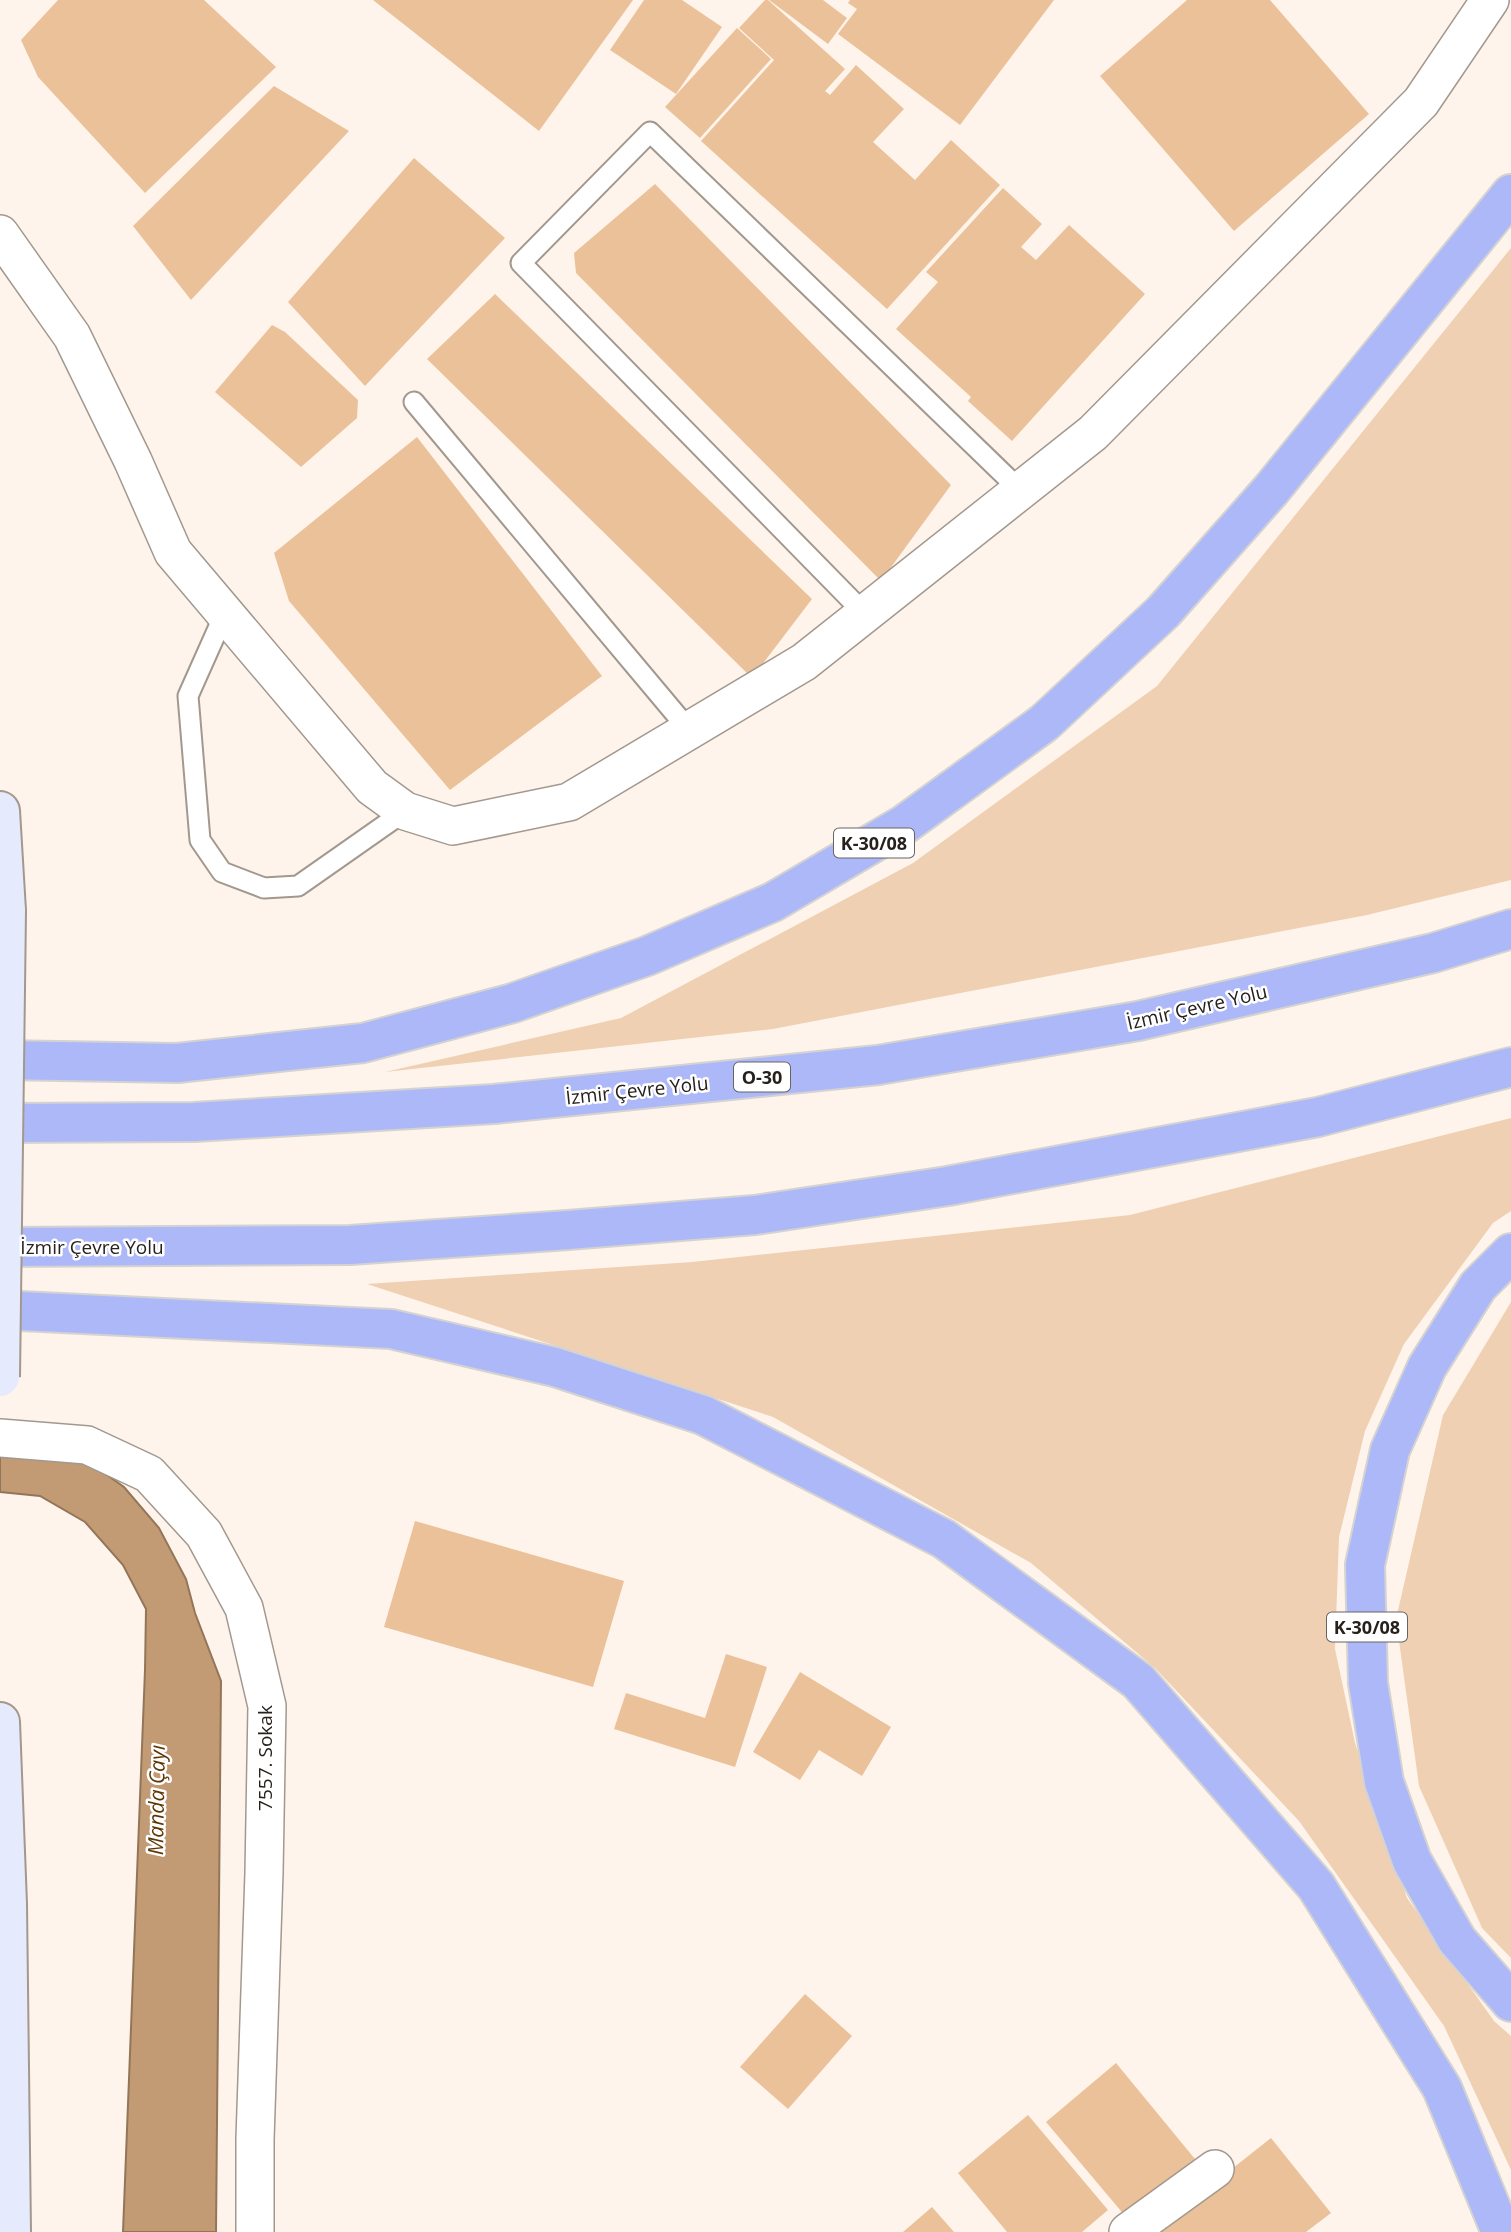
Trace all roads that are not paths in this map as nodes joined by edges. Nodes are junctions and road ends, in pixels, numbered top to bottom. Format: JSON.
{"nodes":[{"id":1,"x":1490,"y":0,"type":"edge"},
{"id":2,"x":1511,"y":194,"type":"edge"},
{"id":3,"x":0,"y":234,"type":"edge"},
{"id":4,"x":414,"y":402,"type":"dead end"},
{"id":5,"x":1021,"y":491,"type":"junction"},
{"id":6,"x":225,"y":613,"type":"junction"},
{"id":7,"x":865,"y":614,"type":"junction"},
{"id":8,"x":689,"y":730,"type":"junction"},
{"id":9,"x":0,"y":811,"type":"edge"},
{"id":10,"x":405,"y":811,"type":"junction"},
{"id":11,"x":1511,"y":929,"type":"edge"},
{"id":12,"x":0,"y":1060,"type":"edge"},
{"id":13,"x":1511,"y":1067,"type":"edge"},
{"id":14,"x":0,"y":1123,"type":"edge"},
{"id":15,"x":0,"y":1247,"type":"edge"},
{"id":16,"x":1511,"y":1253,"type":"edge"},
{"id":17,"x":0,"y":1310,"type":"edge"},
{"id":18,"x":0,"y":1377,"type":"edge"},
{"id":19,"x":0,"y":1438,"type":"edge"},
{"id":20,"x":0,"y":1722,"type":"edge"},
{"id":21,"x":1511,"y":2002,"type":"edge"},
{"id":22,"x":1215,"y":2169,"type":"dead end"},
{"id":23,"x":11,"y":2232,"type":"edge"},
{"id":24,"x":255,"y":2232,"type":"edge"},
{"id":25,"x":1128,"y":2232,"type":"edge"},
{"id":26,"x":1502,"y":2232,"type":"edge"}],
"edges":[{"from":1,"to":5,"type":"street"},
{"from":2,"to":12,"type":"highway","number":"K-30/08"},
{"from":3,"to":6,"type":"street"},
{"from":4,"to":8,"type":"lane"},
{"from":5,"to":7,"type":"street"},
{"from":5,"to":7,"type":"lane"},
{"from":6,"to":10,"type":"street"},
{"from":6,"to":10,"type":"lane"},
{"from":7,"to":8,"type":"street"},
{"from":8,"to":10,"type":"street"},
{"from":9,"to":18,"type":"main road","bridge":true},
{"from":11,"to":14,"type":"highway","name":"İzmir Çevre Yolu","number":"O-30"},
{"from":13,"to":15,"type":"highway","name":"İzmir Çevre Yolu"},
{"from":16,"to":21,"type":"highway","number":"K-30/08"},
{"from":17,"to":26,"type":"highway"},
{"from":19,"to":24,"type":"street","name":"7557. Sokak"},
{"from":20,"to":23,"type":"main road"},
{"from":22,"to":25,"type":"street"}]}
